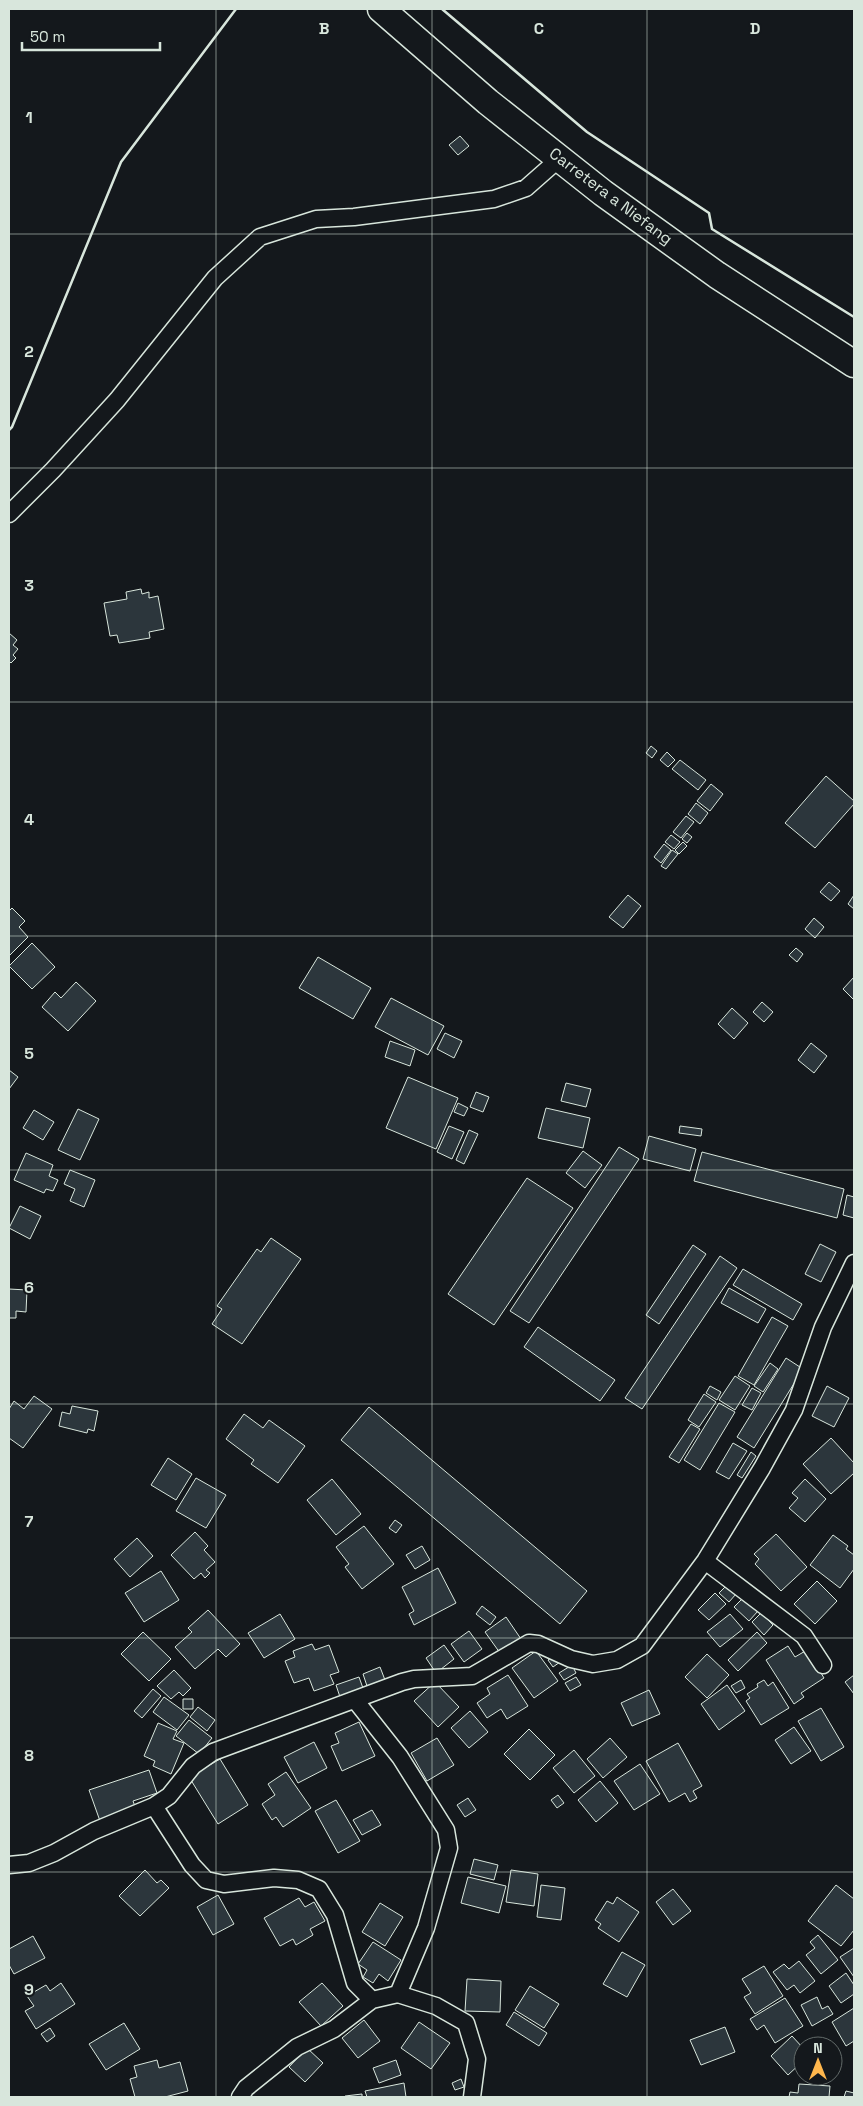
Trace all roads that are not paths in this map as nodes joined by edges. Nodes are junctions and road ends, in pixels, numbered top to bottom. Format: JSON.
{"nodes":[{"id":1,"x":382,"y":9,"type":"edge"},
{"id":2,"x":560,"y":158,"type":"junction"},
{"id":3,"x":854,"y":364,"type":"edge"},
{"id":4,"x":9,"y":514,"type":"edge"},
{"id":5,"x":854,"y":1263,"type":"edge"},
{"id":6,"x":705,"y":1560,"type":"junction"},
{"id":7,"x":823,"y":1665,"type":"dead end"},
{"id":8,"x":355,"y":1700,"type":"junction"},
{"id":9,"x":154,"y":1806,"type":"junction"},
{"id":10,"x":9,"y":1865,"type":"edge"},
{"id":11,"x":398,"y":1994,"type":"junction"},
{"id":12,"x":372,"y":2000,"type":"junction"},
{"id":13,"x":240,"y":2097,"type":"edge"},
{"id":14,"x":472,"y":2097,"type":"edge"}],
"edges":[{"from":1,"to":2,"type":"main road","name":"Carretera a Niefang"},
{"from":2,"to":3,"type":"main road","name":"Carretera a Niefang"},
{"from":2,"to":4,"type":"street"},
{"from":5,"to":6,"type":"street"},
{"from":6,"to":7,"type":"street"},
{"from":6,"to":8,"type":"street"},
{"from":8,"to":9,"type":"street"},
{"from":8,"to":11,"type":"street"},
{"from":9,"to":10,"type":"street"},
{"from":9,"to":12,"type":"street"},
{"from":11,"to":12,"type":"street"},
{"from":11,"to":14,"type":"street"},
{"from":12,"to":13,"type":"street"}]}
